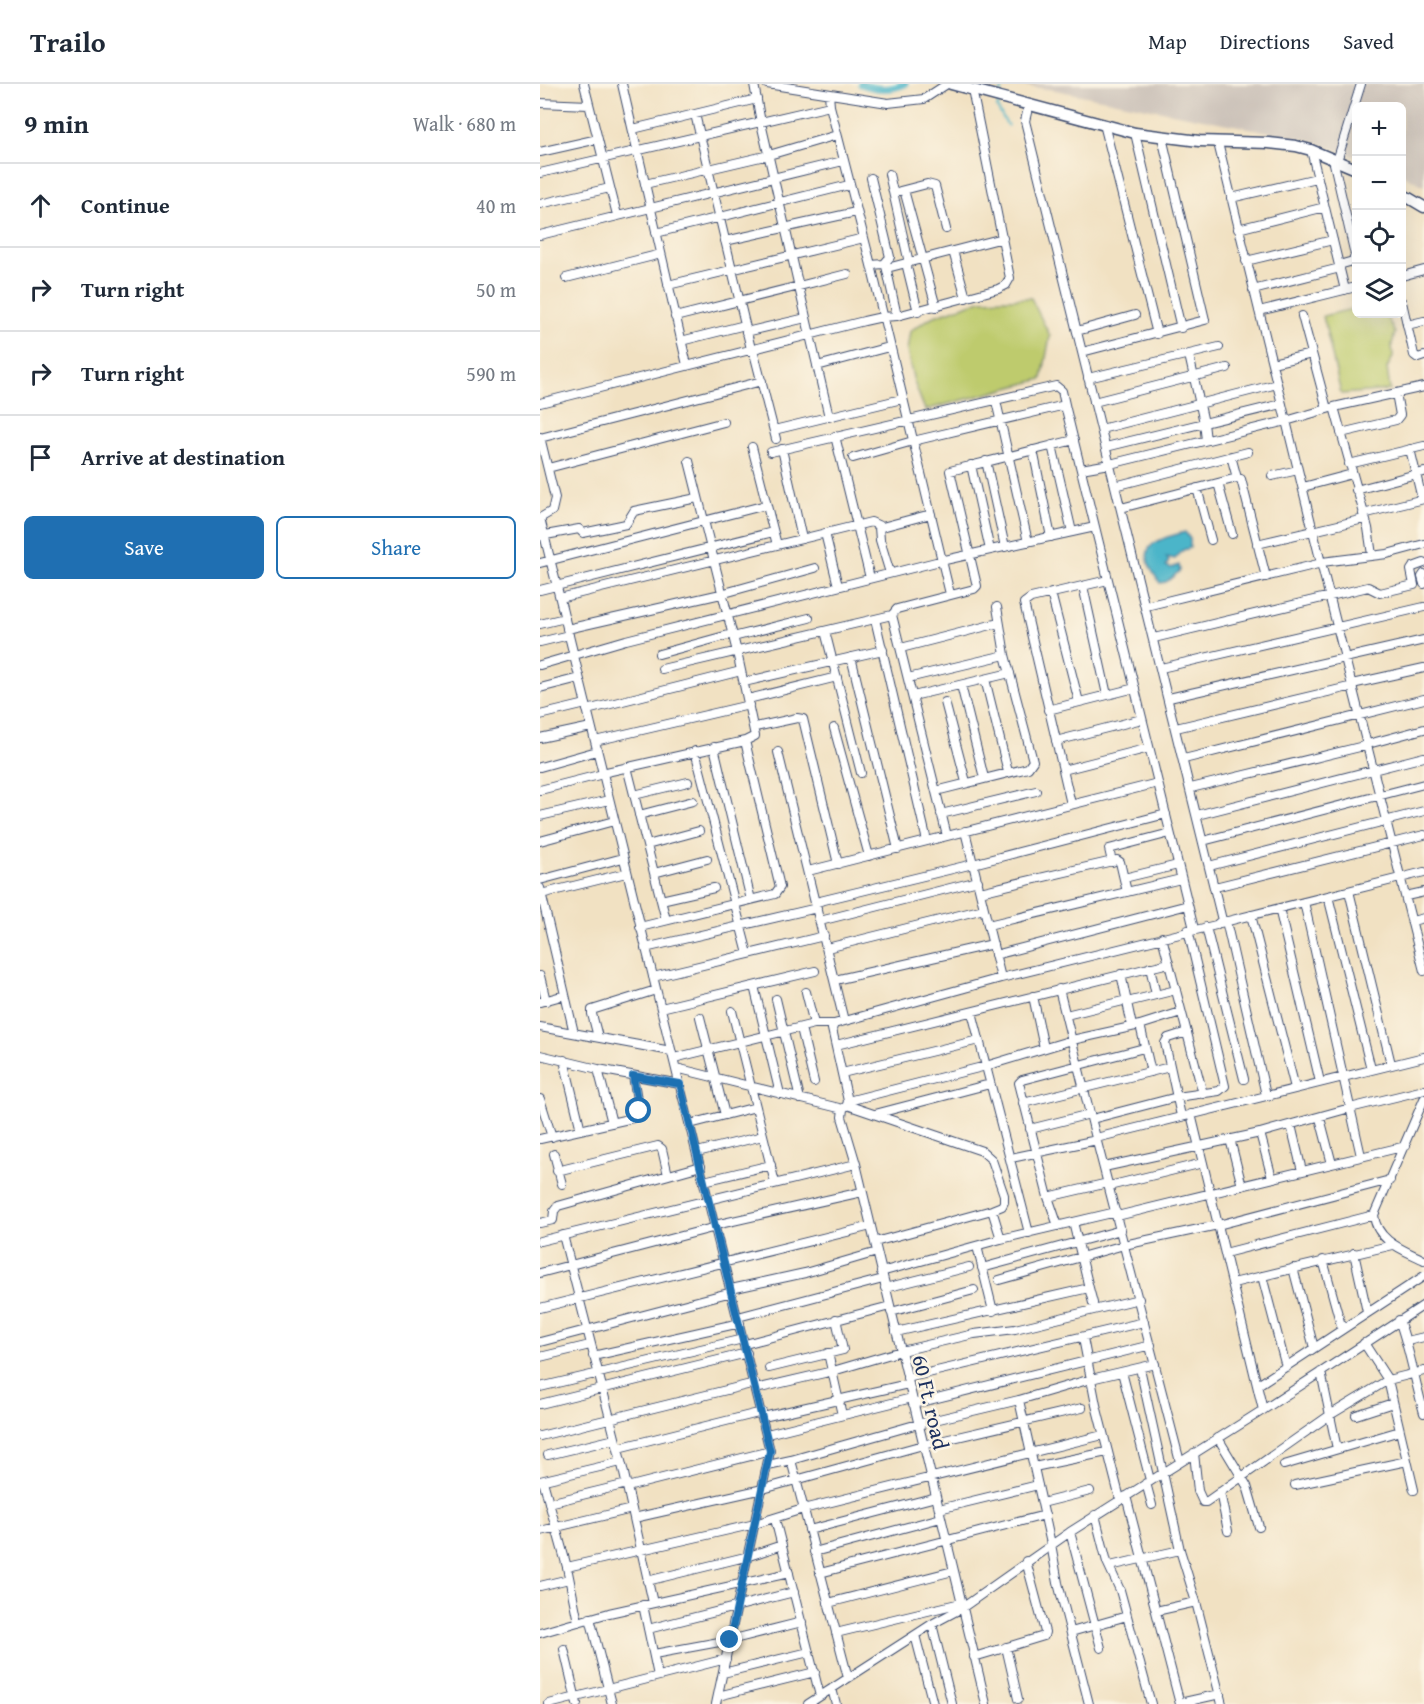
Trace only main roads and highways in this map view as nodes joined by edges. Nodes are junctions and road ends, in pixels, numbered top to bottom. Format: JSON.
{"nodes":[{"id":1,"x":949,"y":84,"type":"edge"},
{"id":2,"x":1352,"y":168,"type":"edge"},
{"id":3,"x":1406,"y":197,"type":"edge"},
{"id":4,"x":1424,"y":207,"type":"edge"}],
"edges":[{"from":1,"to":2,"type":"main road"},
{"from":3,"to":4,"type":"main road"}]}
